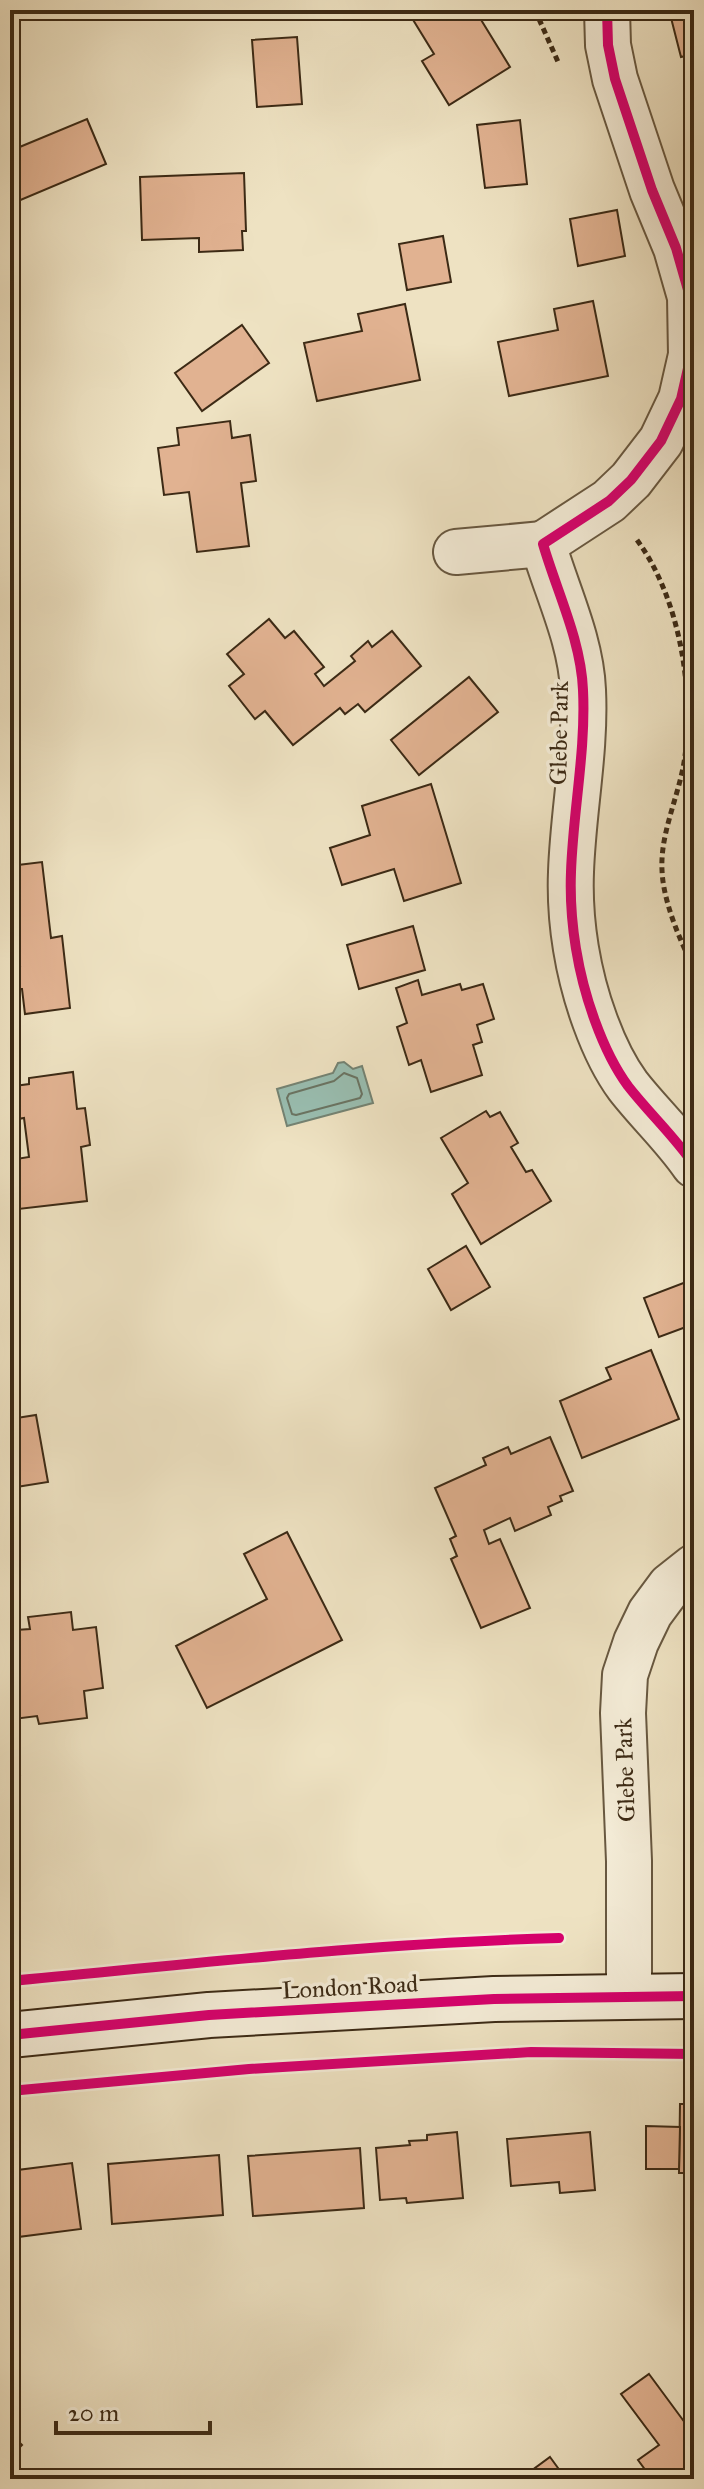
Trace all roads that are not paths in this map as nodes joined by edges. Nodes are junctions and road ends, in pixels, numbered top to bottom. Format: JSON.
{"nodes":[{"id":1,"x":607,"y":10,"type":"edge"},
{"id":2,"x":543,"y":544,"type":"junction"},
{"id":3,"x":456,"y":552,"type":"dead end"},
{"id":4,"x":694,"y":1165,"type":"edge"},
{"id":5,"x":694,"y":1567,"type":"edge"},
{"id":6,"x":629,"y":1996,"type":"junction"},
{"id":7,"x":694,"y":1996,"type":"edge"},
{"id":8,"x":10,"y":2035,"type":"edge"}],
"edges":[{"from":1,"to":2,"type":"street"},
{"from":2,"to":3,"type":"street"},
{"from":2,"to":4,"type":"street","name":"Glebe Park"},
{"from":5,"to":6,"type":"street","name":"Glebe Park"},
{"from":6,"to":7,"type":"street","name":"London Road"},
{"from":6,"to":8,"type":"street","name":"London Road"}]}
